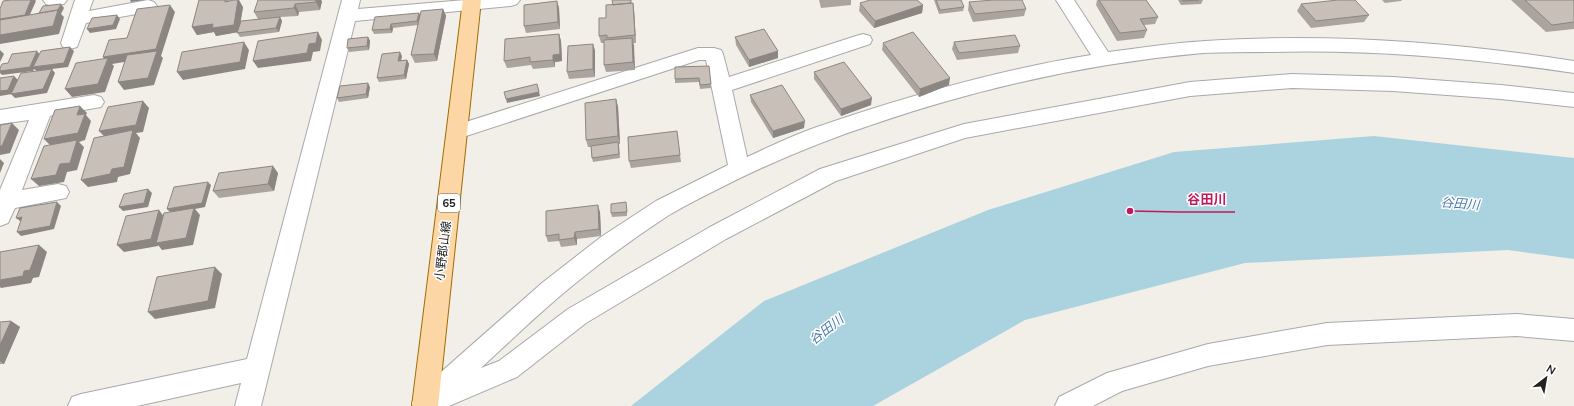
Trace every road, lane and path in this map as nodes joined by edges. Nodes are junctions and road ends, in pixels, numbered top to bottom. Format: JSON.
{"nodes":[{"id":1,"x":52,"y":0,"type":"edge"},
{"id":2,"x":58,"y":0,"type":"edge"},
{"id":3,"x":84,"y":0,"type":"edge"},
{"id":4,"x":511,"y":0,"type":"edge"},
{"id":5,"x":1066,"y":0,"type":"edge"},
{"id":6,"x":472,"y":3,"type":"edge"},
{"id":7,"x":148,"y":6,"type":"edge"},
{"id":8,"x":349,"y":8,"type":"edge"},
{"id":9,"x":78,"y":19,"type":"junction"},
{"id":10,"x":863,"y":40,"type":"dead end"},
{"id":11,"x":70,"y":44,"type":"dead end"},
{"id":12,"x":1103,"y":59,"type":"junction"},
{"id":13,"x":1574,"y":67,"type":"edge"},
{"id":14,"x":721,"y":86,"type":"junction"},
{"id":15,"x":1574,"y":100,"type":"edge"},
{"id":16,"x":94,"y":102,"type":"dead end"},
{"id":17,"x":42,"y":112,"type":"junction"},
{"id":18,"x":0,"y":117,"type":"edge"},
{"id":19,"x":457,"y":132,"type":"junction"},
{"id":20,"x":739,"y":169,"type":"junction"},
{"id":21,"x":58,"y":192,"type":"dead end"},
{"id":22,"x":2,"y":206,"type":"edge"},
{"id":23,"x":1574,"y":330,"type":"edge"},
{"id":24,"x":258,"y":368,"type":"junction"},
{"id":25,"x":425,"y":405,"type":"edge"},
{"id":26,"x":81,"y":406,"type":"edge"},
{"id":27,"x":248,"y":406,"type":"edge"},
{"id":28,"x":1068,"y":406,"type":"edge"}],
"edges":[{"from":1,"to":2,"type":"street"},
{"from":3,"to":9,"type":"street"},
{"from":4,"to":6,"type":"street"},
{"from":5,"to":12,"type":"street"},
{"from":6,"to":8,"type":"street"},
{"from":6,"to":19,"type":"main road","name":"小野郡山線","number":"65"},
{"from":7,"to":9,"type":"street"},
{"from":8,"to":24,"type":"street"},
{"from":9,"to":11,"type":"street"},
{"from":10,"to":14,"type":"street"},
{"from":12,"to":13,"type":"street"},
{"from":12,"to":20,"type":"street"},
{"from":14,"to":19,"type":"street"},
{"from":14,"to":20,"type":"street"},
{"from":15,"to":25,"type":"street"},
{"from":16,"to":17,"type":"street"},
{"from":17,"to":18,"type":"street"},
{"from":17,"to":22,"type":"street"},
{"from":19,"to":25,"type":"main road","name":"小野郡山線","number":"65"},
{"from":20,"to":25,"type":"street"},
{"from":21,"to":22,"type":"street"},
{"from":23,"to":28,"type":"street"},
{"from":24,"to":26,"type":"street"},
{"from":24,"to":27,"type":"street"}]}
